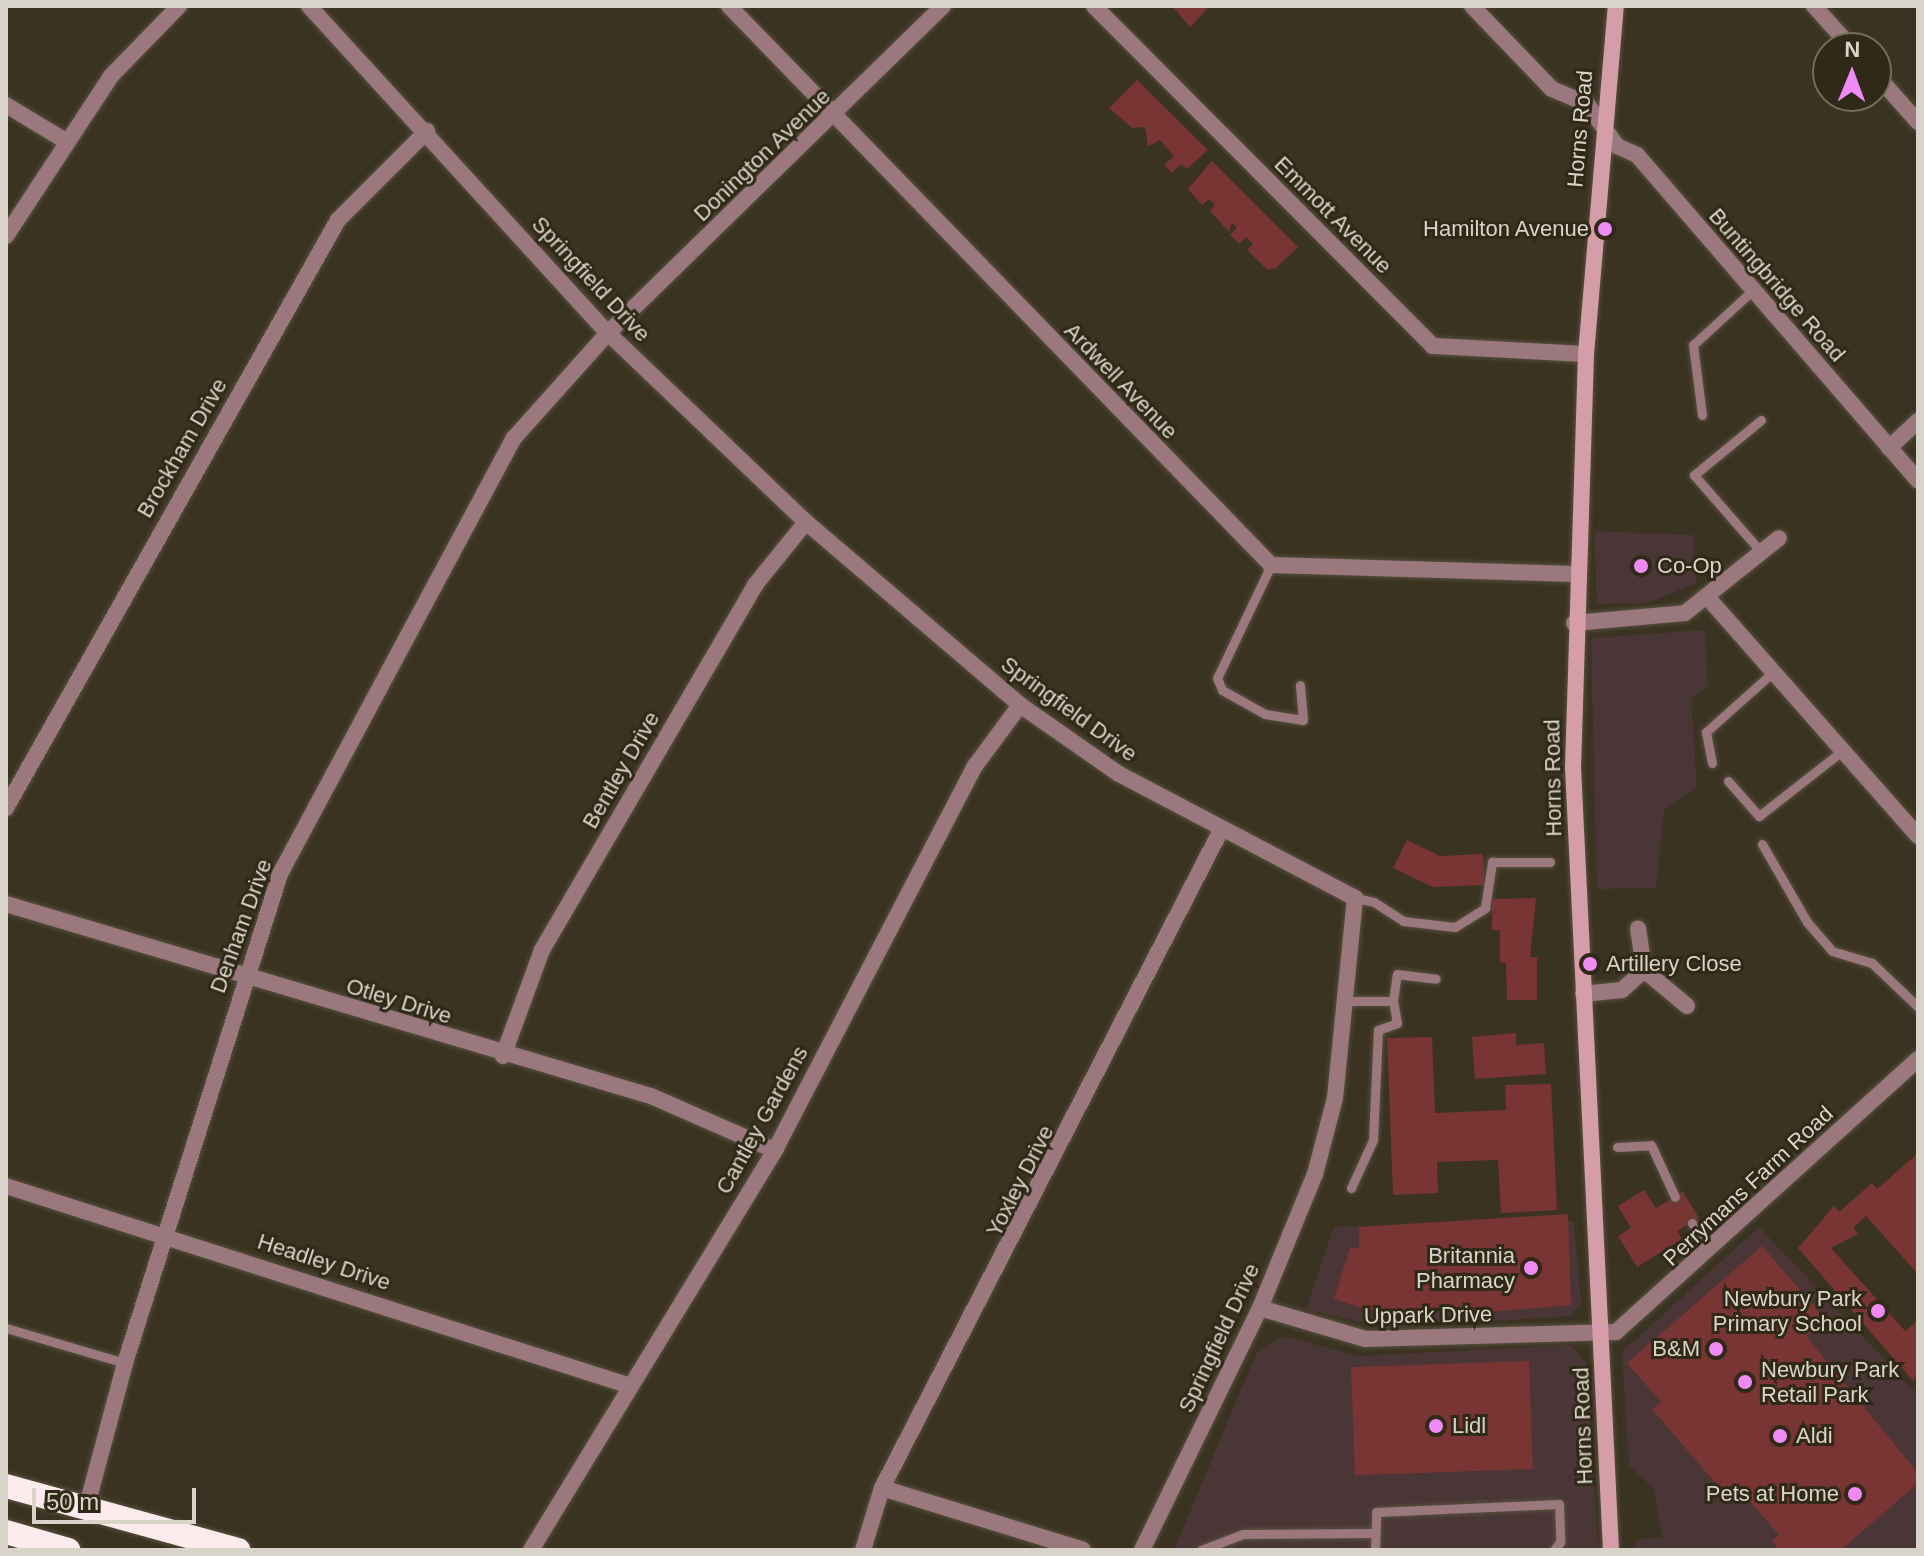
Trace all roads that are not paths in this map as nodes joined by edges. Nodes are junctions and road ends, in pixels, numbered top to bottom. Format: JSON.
{"nodes":[{"id":1,"x":179,"y":6,"type":"edge"},
{"id":2,"x":309,"y":6,"type":"edge"},
{"id":3,"x":729,"y":6,"type":"edge"},
{"id":4,"x":943,"y":6,"type":"edge"},
{"id":5,"x":1094,"y":6,"type":"edge"},
{"id":6,"x":1472,"y":6,"type":"edge"},
{"id":7,"x":1616,"y":6,"type":"edge"},
{"id":8,"x":1814,"y":6,"type":"edge"},
{"id":9,"x":1838,"y":32,"type":"edge"},
{"id":10,"x":1892,"y":93,"type":"edge"},
{"id":11,"x":6,"y":105,"type":"edge"},
{"id":12,"x":837,"y":115,"type":"junction"},
{"id":13,"x":1601,"y":122,"type":"junction"},
{"id":14,"x":1918,"y":122,"type":"edge"},
{"id":15,"x":427,"y":131,"type":"junction"},
{"id":16,"x":64,"y":140,"type":"junction"},
{"id":17,"x":6,"y":236,"type":"edge"},
{"id":18,"x":1753,"y":290,"type":"junction"},
{"id":19,"x":608,"y":333,"type":"junction"},
{"id":20,"x":1586,"y":354,"type":"junction"},
{"id":21,"x":1702,"y":415,"type":"dead end"},
{"id":22,"x":1761,"y":420,"type":"dead end"},
{"id":23,"x":1918,"y":421,"type":"edge"},
{"id":24,"x":1889,"y":448,"type":"junction"},
{"id":25,"x":1918,"y":480,"type":"edge"},
{"id":26,"x":806,"y":522,"type":"junction"},
{"id":27,"x":1779,"y":538,"type":"dead end"},
{"id":28,"x":1762,"y":553,"type":"junction"},
{"id":29,"x":1271,"y":565,"type":"junction"},
{"id":30,"x":1576,"y":574,"type":"junction"},
{"id":31,"x":1709,"y":599,"type":"junction"},
{"id":32,"x":1574,"y":623,"type":"junction"},
{"id":33,"x":1773,"y":672,"type":"junction"},
{"id":34,"x":1300,"y":685,"type":"dead end"},
{"id":35,"x":1020,"y":705,"type":"junction"},
{"id":36,"x":1842,"y":751,"type":"junction"},
{"id":37,"x":1712,"y":763,"type":"dead end"},
{"id":38,"x":1728,"y":781,"type":"dead end"},
{"id":39,"x":6,"y":808,"type":"edge"},
{"id":40,"x":1220,"y":832,"type":"junction"},
{"id":41,"x":1918,"y":836,"type":"edge"},
{"id":42,"x":1762,"y":844,"type":"dead end"},
{"id":43,"x":1550,"y":862,"type":"dead end"},
{"id":44,"x":1355,"y":898,"type":"junction"},
{"id":45,"x":6,"y":904,"type":"edge"},
{"id":46,"x":1638,"y":928,"type":"dead end"},
{"id":47,"x":1644,"y":970,"type":"junction"},
{"id":48,"x":245,"y":976,"type":"junction"},
{"id":49,"x":1436,"y":979,"type":"dead end"},
{"id":50,"x":1583,"y":994,"type":"junction"},
{"id":51,"x":1346,"y":1001,"type":"junction"},
{"id":52,"x":1393,"y":1001,"type":"junction"},
{"id":53,"x":1687,"y":1006,"type":"dead end"},
{"id":54,"x":1918,"y":1007,"type":"edge"},
{"id":55,"x":503,"y":1056,"type":"junction"},
{"id":56,"x":1918,"y":1059,"type":"edge"},
{"id":57,"x":1617,"y":1147,"type":"dead end"},
{"id":58,"x":774,"y":1150,"type":"junction"},
{"id":59,"x":6,"y":1186,"type":"edge"},
{"id":60,"x":1351,"y":1188,"type":"dead end"},
{"id":61,"x":1675,"y":1197,"type":"dead end"},
{"id":62,"x":1692,"y":1223,"type":"dead end"},
{"id":63,"x":168,"y":1234,"type":"junction"},
{"id":64,"x":1710,"y":1250,"type":"junction"},
{"id":65,"x":1260,"y":1308,"type":"junction"},
{"id":66,"x":6,"y":1328,"type":"edge"},
{"id":67,"x":1602,"y":1333,"type":"junction"},
{"id":68,"x":125,"y":1363,"type":"junction"},
{"id":69,"x":627,"y":1385,"type":"junction"},
{"id":70,"x":6,"y":1486,"type":"edge"},
{"id":71,"x":882,"y":1488,"type":"junction"},
{"id":72,"x":86,"y":1509,"type":"junction"},
{"id":73,"x":6,"y":1532,"type":"edge"},
{"id":74,"x":1374,"y":1533,"type":"junction"},
{"id":75,"x":68,"y":1550,"type":"edge"},
{"id":76,"x":238,"y":1550,"type":"edge"},
{"id":77,"x":531,"y":1550,"type":"edge"},
{"id":78,"x":863,"y":1550,"type":"edge"},
{"id":79,"x":1083,"y":1550,"type":"edge"},
{"id":80,"x":1142,"y":1550,"type":"edge"},
{"id":81,"x":1201,"y":1550,"type":"edge"},
{"id":82,"x":1375,"y":1550,"type":"edge"},
{"id":83,"x":1554,"y":1550,"type":"edge"},
{"id":84,"x":1611,"y":1550,"type":"edge"}],
"edges":[{"from":1,"to":16,"type":"street"},
{"from":2,"to":15,"type":"street","name":"Springfield Drive"},
{"from":3,"to":12,"type":"street","name":"Ardwell Avenue"},
{"from":4,"to":12,"type":"street","name":"Donington Avenue"},
{"from":5,"to":20,"type":"street","name":"Emmott Avenue"},
{"from":6,"to":13,"type":"street"},
{"from":7,"to":13,"type":"street","name":"Horns Road"},
{"from":8,"to":9,"type":"street"},
{"from":10,"to":14,"type":"street"},
{"from":11,"to":16,"type":"street"},
{"from":12,"to":19,"type":"street","name":"Donington Avenue"},
{"from":12,"to":29,"type":"street","name":"Ardwell Avenue"},
{"from":13,"to":18,"type":"street","name":"Buntingbridge Road"},
{"from":13,"to":20,"type":"street","name":"Horns Road"},
{"from":15,"to":19,"type":"street","name":"Springfield Drive"},
{"from":15,"to":39,"type":"street","name":"Brockham Drive"},
{"from":16,"to":17,"type":"street"},
{"from":18,"to":21,"type":"lane"},
{"from":18,"to":24,"type":"street","name":"Buntingbridge Road"},
{"from":19,"to":26,"type":"street","name":"Springfield Drive"},
{"from":19,"to":48,"type":"street","name":"Denham Drive"},
{"from":20,"to":30,"type":"street","name":"Horns Road"},
{"from":22,"to":28,"type":"lane"},
{"from":23,"to":24,"type":"street"},
{"from":24,"to":25,"type":"street","name":"Buntingbridge Road"},
{"from":26,"to":35,"type":"street","name":"Springfield Drive"},
{"from":26,"to":55,"type":"street","name":"Bentley Drive"},
{"from":27,"to":28,"type":"street"},
{"from":28,"to":31,"type":"street"},
{"from":29,"to":30,"type":"street"},
{"from":29,"to":34,"type":"lane"},
{"from":30,"to":32,"type":"street","name":"Horns Road"},
{"from":31,"to":32,"type":"street"},
{"from":31,"to":33,"type":"street"},
{"from":32,"to":50,"type":"street","name":"Horns Road"},
{"from":33,"to":36,"type":"street"},
{"from":33,"to":37,"type":"lane"},
{"from":35,"to":40,"type":"street","name":"Springfield Drive"},
{"from":35,"to":58,"type":"street","name":"Cantley Gardens"},
{"from":36,"to":38,"type":"lane"},
{"from":36,"to":41,"type":"street"},
{"from":40,"to":44,"type":"street","name":"Springfield Drive"},
{"from":40,"to":71,"type":"street","name":"Yoxley Drive"},
{"from":42,"to":54,"type":"lane"},
{"from":43,"to":44,"type":"lane"},
{"from":44,"to":51,"type":"street","name":"Springfield Drive"},
{"from":45,"to":48,"type":"street","name":"Otley Drive"},
{"from":46,"to":47,"type":"street"},
{"from":47,"to":50,"type":"street"},
{"from":47,"to":53,"type":"street"},
{"from":48,"to":55,"type":"street","name":"Otley Drive"},
{"from":48,"to":63,"type":"street","name":"Denham Drive"},
{"from":49,"to":52,"type":"lane"},
{"from":50,"to":67,"type":"street","name":"Horns Road"},
{"from":51,"to":52,"type":"lane"},
{"from":51,"to":65,"type":"street","name":"Springfield Drive"},
{"from":52,"to":60,"type":"lane"},
{"from":55,"to":58,"type":"street","name":"Otley Drive"},
{"from":56,"to":64,"type":"street","name":"Perrymans Farm Road"},
{"from":57,"to":61,"type":"lane"},
{"from":58,"to":69,"type":"street","name":"Cantley Gardens"},
{"from":59,"to":63,"type":"street","name":"Headley Drive"},
{"from":62,"to":64,"type":"lane"},
{"from":63,"to":68,"type":"street","name":"Denham Drive"},
{"from":63,"to":69,"type":"street","name":"Headley Drive"},
{"from":64,"to":67,"type":"street","name":"Perrymans Farm Road"},
{"from":65,"to":67,"type":"street","name":"Uppark Drive"},
{"from":65,"to":80,"type":"street","name":"Springfield Drive"},
{"from":66,"to":68,"type":"lane"},
{"from":67,"to":84,"type":"street","name":"Horns Road"},
{"from":68,"to":72,"type":"street","name":"Denham Drive"},
{"from":69,"to":77,"type":"street","name":"Cantley Gardens"},
{"from":70,"to":72,"type":"highway"},
{"from":71,"to":78,"type":"street","name":"Yoxley Drive"},
{"from":71,"to":79,"type":"street"},
{"from":72,"to":76,"type":"highway"},
{"from":73,"to":75,"type":"highway"},
{"from":74,"to":81,"type":"lane"},
{"from":74,"to":82,"type":"lane"},
{"from":74,"to":83,"type":"lane"}]}
